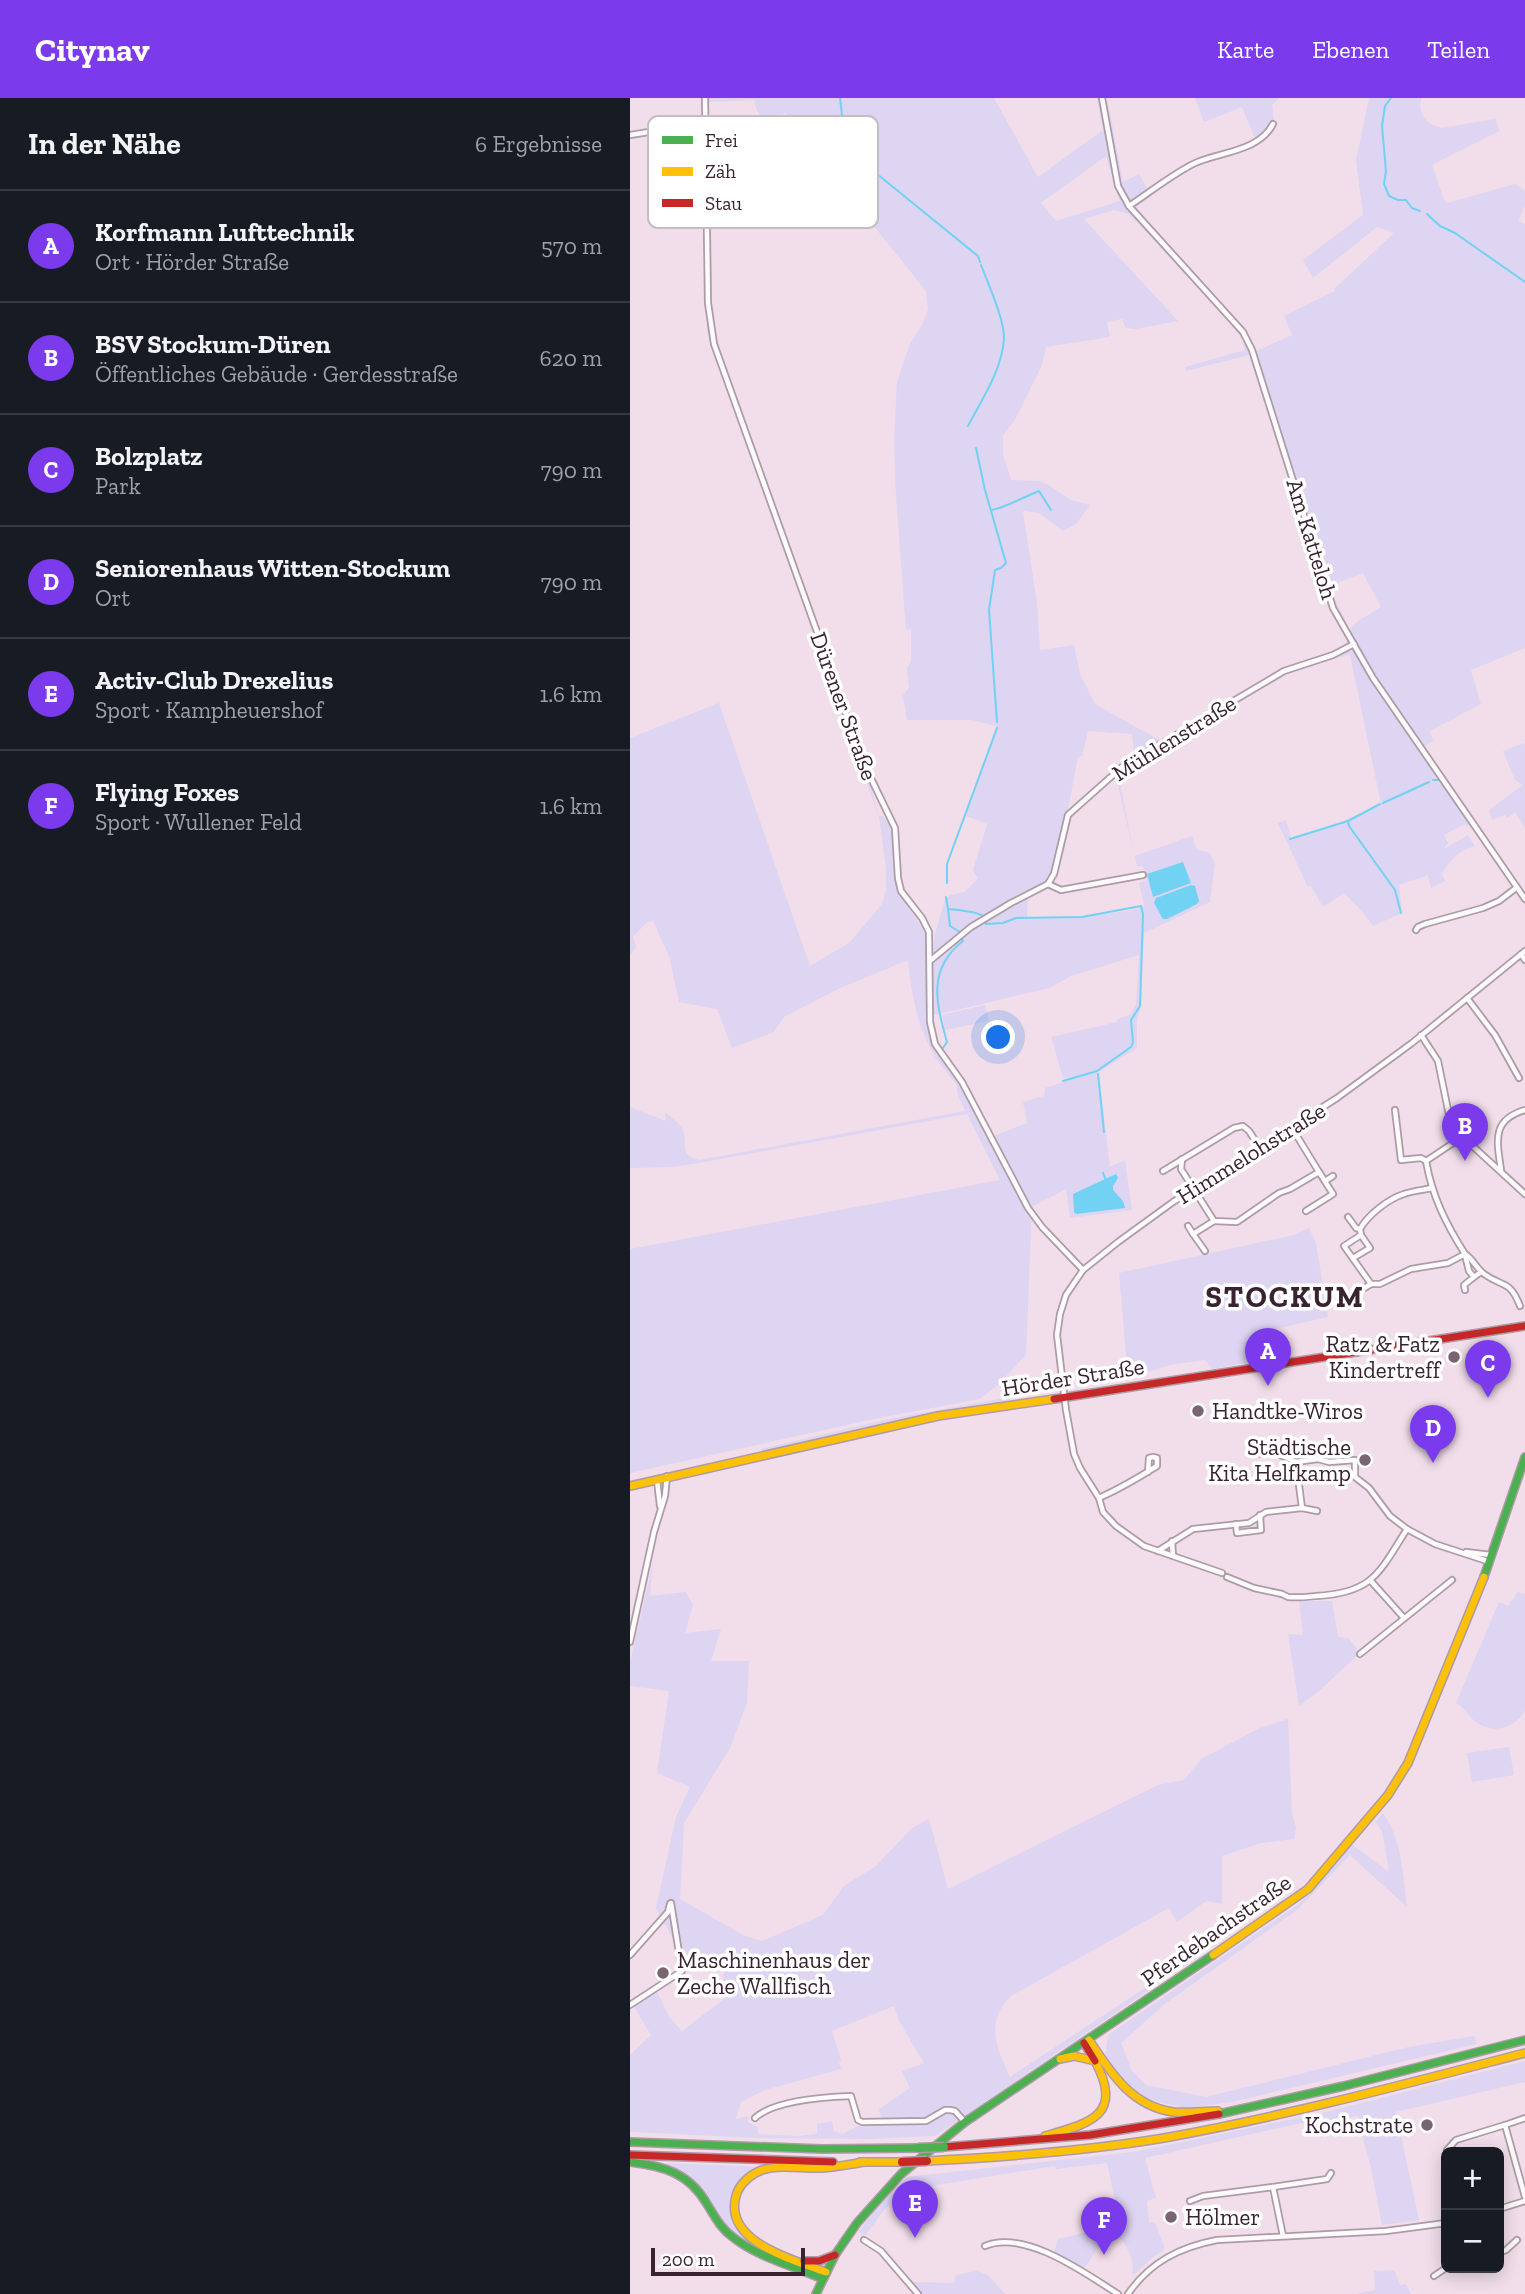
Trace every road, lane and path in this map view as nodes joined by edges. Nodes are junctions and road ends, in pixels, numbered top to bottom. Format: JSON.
{"nodes":[{"id":1,"x":705,"y":98,"type":"edge"},
{"id":2,"x":1102,"y":98,"type":"edge"},
{"id":3,"x":704,"y":116,"type":"edge"},
{"id":4,"x":1273,"y":124,"type":"dead end"},
{"id":5,"x":648,"y":132,"type":"edge"},
{"id":6,"x":630,"y":135,"type":"edge"},
{"id":7,"x":1129,"y":206,"type":"junction"},
{"id":8,"x":706,"y":228,"type":"edge"},
{"id":9,"x":1354,"y":644,"type":"junction"},
{"id":10,"x":1143,"y":876,"type":"dead end"},
{"id":11,"x":1048,"y":884,"type":"junction"},
{"id":12,"x":1516,"y":888,"type":"junction"},
{"id":13,"x":1525,"y":899,"type":"edge"},
{"id":14,"x":1416,"y":930,"type":"dead end"},
{"id":15,"x":1523,"y":952,"type":"edge"},
{"id":16,"x":1525,"y":960,"type":"edge"},
{"id":17,"x":930,"y":961,"type":"junction"},
{"id":18,"x":1467,"y":998,"type":"junction"},
{"id":19,"x":1421,"y":1035,"type":"junction"},
{"id":20,"x":1518,"y":1078,"type":"dead end"},
{"id":21,"x":1395,"y":1110,"type":"dead end"},
{"id":22,"x":1525,"y":1110,"type":"edge"},
{"id":23,"x":1292,"y":1128,"type":"junction"},
{"id":24,"x":1462,"y":1137,"type":"junction"},
{"id":25,"x":1260,"y":1149,"type":"junction"},
{"id":26,"x":1182,"y":1159,"type":"junction"},
{"id":27,"x":1426,"y":1161,"type":"junction"},
{"id":28,"x":1163,"y":1171,"type":"dead end"},
{"id":29,"x":1501,"y":1171,"type":"junction"},
{"id":30,"x":1319,"y":1172,"type":"junction"},
{"id":31,"x":1333,"y":1176,"type":"dead end"},
{"id":32,"x":1325,"y":1181,"type":"junction"},
{"id":33,"x":1432,"y":1188,"type":"junction"},
{"id":34,"x":1193,"y":1189,"type":"junction"},
{"id":35,"x":1525,"y":1194,"type":"edge"},
{"id":36,"x":1306,"y":1211,"type":"dead end"},
{"id":37,"x":1348,"y":1217,"type":"dead end"},
{"id":38,"x":1214,"y":1221,"type":"junction"},
{"id":39,"x":1188,"y":1226,"type":"dead end"},
{"id":40,"x":1361,"y":1232,"type":"junction"},
{"id":41,"x":1193,"y":1234,"type":"junction"},
{"id":42,"x":1205,"y":1251,"type":"dead end"},
{"id":43,"x":1465,"y":1254,"type":"junction"},
{"id":44,"x":1353,"y":1258,"type":"junction"},
{"id":45,"x":1083,"y":1270,"type":"junction"},
{"id":46,"x":1481,"y":1272,"type":"junction"},
{"id":47,"x":1474,"y":1277,"type":"junction"},
{"id":48,"x":1371,"y":1284,"type":"junction"},
{"id":49,"x":1465,"y":1290,"type":"dead end"},
{"id":50,"x":1348,"y":1298,"type":"dead end"},
{"id":51,"x":1520,"y":1306,"type":"dead end"},
{"id":52,"x":1525,"y":1326,"type":"edge"},
{"id":53,"x":1066,"y":1398,"type":"junction"},
{"id":54,"x":1261,"y":1454,"type":"dead end"},
{"id":55,"x":1525,"y":1457,"type":"edge"},
{"id":56,"x":1296,"y":1462,"type":"junction"},
{"id":57,"x":1148,"y":1472,"type":"dead end"},
{"id":58,"x":667,"y":1476,"type":"junction"},
{"id":59,"x":657,"y":1479,"type":"junction"},
{"id":60,"x":630,"y":1486,"type":"edge"},
{"id":61,"x":1099,"y":1498,"type":"junction"},
{"id":62,"x":660,"y":1508,"type":"junction"},
{"id":63,"x":1302,"y":1508,"type":"junction"},
{"id":64,"x":1317,"y":1511,"type":"dead end"},
{"id":65,"x":1260,"y":1515,"type":"junction"},
{"id":66,"x":1249,"y":1523,"type":"junction"},
{"id":67,"x":1236,"y":1524,"type":"junction"},
{"id":68,"x":1407,"y":1528,"type":"junction"},
{"id":69,"x":1250,"y":1532,"type":"junction"},
{"id":70,"x":1172,"y":1541,"type":"junction"},
{"id":71,"x":1157,"y":1552,"type":"junction"},
{"id":72,"x":1176,"y":1557,"type":"junction"},
{"id":73,"x":1491,"y":1558,"type":"junction"},
{"id":74,"x":1370,"y":1580,"type":"junction"},
{"id":75,"x":1452,"y":1580,"type":"dead end"},
{"id":76,"x":1404,"y":1618,"type":"junction"},
{"id":77,"x":630,"y":1642,"type":"edge"},
{"id":78,"x":1360,"y":1654,"type":"dead end"},
{"id":79,"x":630,"y":1955,"type":"edge"},
{"id":80,"x":630,"y":2005,"type":"edge"},
{"id":81,"x":1525,"y":2040,"type":"edge"},
{"id":82,"x":1087,"y":2042,"type":"junction"},
{"id":83,"x":1525,"y":2053,"type":"edge"},
{"id":84,"x":1060,"y":2059,"type":"junction"},
{"id":85,"x":1095,"y":2061,"type":"junction"},
{"id":86,"x":1235,"y":2111,"type":"junction"},
{"id":87,"x":755,"y":2118,"type":"dead end"},
{"id":88,"x":1525,"y":2118,"type":"edge"},
{"id":89,"x":965,"y":2122,"type":"junction"},
{"id":90,"x":1504,"y":2125,"type":"junction"},
{"id":91,"x":630,"y":2142,"type":"edge"},
{"id":92,"x":1019,"y":2143,"type":"junction"},
{"id":93,"x":1450,"y":2147,"type":"edge"},
{"id":94,"x":630,"y":2155,"type":"edge"},
{"id":95,"x":630,"y":2162,"type":"edge"},
{"id":96,"x":865,"y":2162,"type":"junction"},
{"id":97,"x":1331,"y":2173,"type":"dead end"},
{"id":98,"x":1273,"y":2187,"type":"junction"},
{"id":99,"x":1525,"y":2199,"type":"edge"},
{"id":100,"x":1190,"y":2201,"type":"dead end"},
{"id":101,"x":1504,"y":2207,"type":"edge"},
{"id":102,"x":1441,"y":2223,"type":"edge"},
{"id":103,"x":1283,"y":2236,"type":"junction"},
{"id":104,"x":864,"y":2240,"type":"dead end"},
{"id":105,"x":1517,"y":2240,"type":"dead end"},
{"id":106,"x":985,"y":2246,"type":"dead end"},
{"id":107,"x":1504,"y":2251,"type":"edge"},
{"id":108,"x":835,"y":2255,"type":"junction"},
{"id":109,"x":801,"y":2261,"type":"junction"},
{"id":110,"x":1441,"y":2271,"type":"edge"},
{"id":111,"x":825,"y":2275,"type":"junction"},
{"id":112,"x":1434,"y":2276,"type":"dead end"},
{"id":113,"x":816,"y":2294,"type":"edge"},
{"id":114,"x":918,"y":2294,"type":"edge"},
{"id":115,"x":1118,"y":2294,"type":"edge"},
{"id":116,"x":1128,"y":2294,"type":"edge"}],
"edges":[{"from":1,"to":3,"type":"street","name":"Dürener Straße"},
{"from":2,"to":7,"type":"street","name":"Am Katteloh"},
{"from":4,"to":7,"type":"street"},
{"from":5,"to":6,"type":"street"},
{"from":7,"to":9,"type":"street","name":"Am Katteloh"},
{"from":8,"to":17,"type":"street","name":"Dürener Straße"},
{"from":9,"to":11,"type":"street","name":"Mühlenstraße"},
{"from":9,"to":12,"type":"street","name":"Am Katteloh"},
{"from":10,"to":11,"type":"street"},
{"from":11,"to":17,"type":"street"},
{"from":12,"to":13,"type":"street","name":"Am Katteloh"},
{"from":12,"to":14,"type":"street"},
{"from":15,"to":16,"type":"street"},
{"from":15,"to":18,"type":"street","name":"Himmelohstraße"},
{"from":17,"to":45,"type":"street","name":"Dürener Straße"},
{"from":18,"to":19,"type":"street","name":"Himmelohstraße"},
{"from":18,"to":20,"type":"street"},
{"from":19,"to":23,"type":"street","name":"Himmelohstraße"},
{"from":19,"to":24,"type":"street"},
{"from":21,"to":27,"type":"street"},
{"from":22,"to":29,"type":"street"},
{"from":23,"to":25,"type":"street","name":"Himmelohstraße"},
{"from":23,"to":30,"type":"street"},
{"from":24,"to":27,"type":"street"},
{"from":24,"to":29,"type":"street"},
{"from":25,"to":26,"type":"street"},
{"from":25,"to":34,"type":"street","name":"Himmelohstraße"},
{"from":26,"to":28,"type":"street"},
{"from":26,"to":34,"type":"street"},
{"from":27,"to":33,"type":"street"},
{"from":29,"to":35,"type":"street"},
{"from":30,"to":32,"type":"street"},
{"from":30,"to":38,"type":"street"},
{"from":31,"to":32,"type":"street"},
{"from":32,"to":36,"type":"street"},
{"from":33,"to":40,"type":"street"},
{"from":33,"to":43,"type":"street"},
{"from":34,"to":38,"type":"street"},
{"from":34,"to":45,"type":"street","name":"Himmelohstraße"},
{"from":37,"to":40,"type":"street"},
{"from":38,"to":41,"type":"street"},
{"from":39,"to":41,"type":"street"},
{"from":40,"to":44,"type":"street"},
{"from":40,"to":44,"type":"street"},
{"from":41,"to":42,"type":"street"},
{"from":43,"to":46,"type":"street"},
{"from":43,"to":47,"type":"street"},
{"from":43,"to":48,"type":"street"},
{"from":44,"to":48,"type":"street"},
{"from":45,"to":53,"type":"street","name":"Himmelohstraße"},
{"from":46,"to":47,"type":"street"},
{"from":46,"to":51,"type":"street"},
{"from":47,"to":49,"type":"street"},
{"from":48,"to":50,"type":"street"},
{"from":52,"to":53,"type":"main road","name":"Hörder Straße"},
{"from":53,"to":58,"type":"main road","name":"Hörder Straße"},
{"from":53,"to":61,"type":"street","name":"Himmelohstraße"},
{"from":54,"to":56,"type":"street"},
{"from":55,"to":73,"type":"main road","name":"Pferdebachstraße"},
{"from":56,"to":63,"type":"street"},
{"from":56,"to":68,"type":"street"},
{"from":57,"to":61,"type":"street"},
{"from":58,"to":59,"type":"main road","name":"Hörder Straße"},
{"from":58,"to":62,"type":"street"},
{"from":59,"to":60,"type":"main road","name":"Hörder Straße"},
{"from":59,"to":62,"type":"street"},
{"from":61,"to":71,"type":"street","name":"Himmelohstraße"},
{"from":62,"to":77,"type":"street"},
{"from":63,"to":64,"type":"street"},
{"from":63,"to":65,"type":"street"},
{"from":65,"to":66,"type":"street"},
{"from":65,"to":69,"type":"street"},
{"from":66,"to":67,"type":"street"},
{"from":66,"to":69,"type":"street"},
{"from":67,"to":69,"type":"street"},
{"from":67,"to":70,"type":"street"},
{"from":68,"to":73,"type":"street"},
{"from":68,"to":74,"type":"street"},
{"from":70,"to":71,"type":"street"},
{"from":70,"to":72,"type":"street"},
{"from":71,"to":72,"type":"street","name":"Himmelohstraße"},
{"from":72,"to":74,"type":"street","name":"Himmelohstraße"},
{"from":73,"to":82,"type":"main road","name":"Pferdebachstraße"},
{"from":74,"to":76,"type":"street"},
{"from":75,"to":76,"type":"street"},
{"from":76,"to":78,"type":"street"},
{"from":79,"to":80,"type":"street"},
{"from":81,"to":86,"type":"main road"},
{"from":82,"to":84,"type":"main road","name":"Pferdebachstraße"},
{"from":82,"to":85,"type":"main road"},
{"from":82,"to":86,"type":"main road"},
{"from":83,"to":96,"type":"main road","bridge":true},
{"from":84,"to":85,"type":"main road"},
{"from":84,"to":89,"type":"main road","name":"Pferdebachstraße"},
{"from":85,"to":92,"type":"main road"},
{"from":86,"to":92,"type":"main road"},
{"from":87,"to":89,"type":"street"},
{"from":88,"to":90,"type":"street"},
{"from":89,"to":108,"type":"main road","name":"Pferdebachstraße"},
{"from":90,"to":93,"type":"street"},
{"from":90,"to":99,"type":"street"},
{"from":91,"to":92,"type":"main road","bridge":true},
{"from":94,"to":96,"type":"main road"},
{"from":95,"to":111,"type":"main road"},
{"from":96,"to":109,"type":"main road"},
{"from":97,"to":98,"type":"street"},
{"from":98,"to":100,"type":"street"},
{"from":98,"to":103,"type":"street"},
{"from":99,"to":101,"type":"street"},
{"from":102,"to":103,"type":"street"},
{"from":103,"to":116,"type":"street"},
{"from":104,"to":114,"type":"street"},
{"from":105,"to":107,"type":"street"},
{"from":106,"to":115,"type":"street"},
{"from":108,"to":109,"type":"main road"},
{"from":108,"to":111,"type":"main road","name":"Pferdebachstraße"},
{"from":109,"to":111,"type":"main road"},
{"from":110,"to":112,"type":"street"},
{"from":111,"to":113,"type":"main road","name":"Pferdebachstraße"}]}
